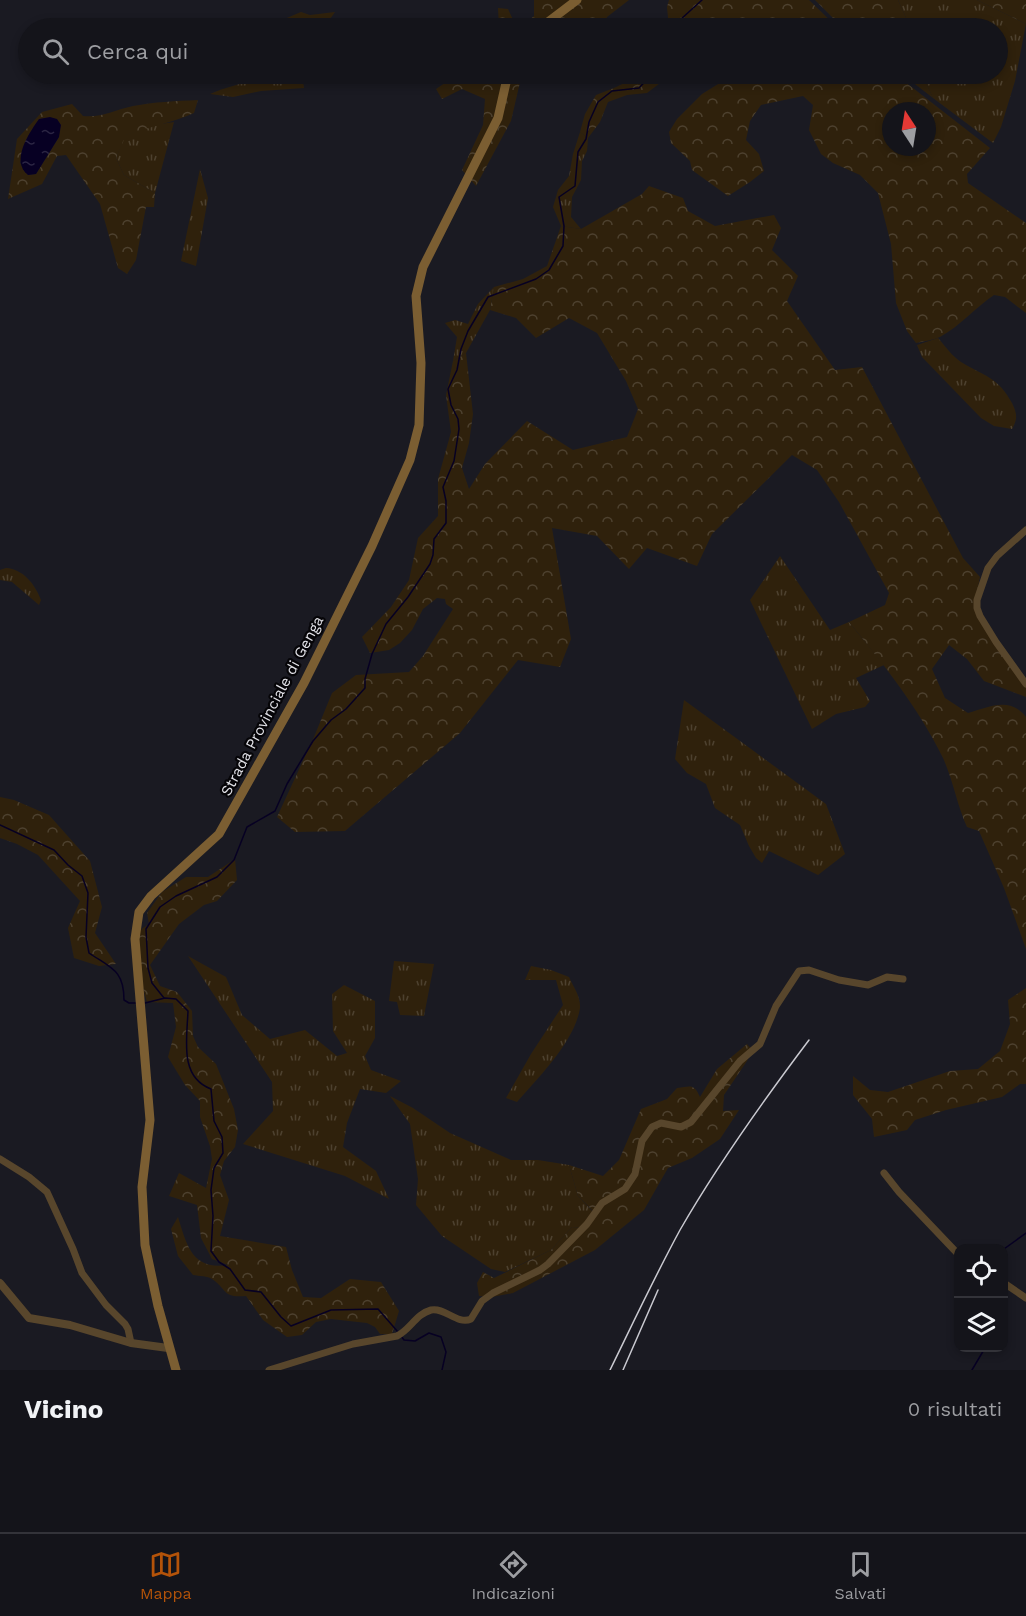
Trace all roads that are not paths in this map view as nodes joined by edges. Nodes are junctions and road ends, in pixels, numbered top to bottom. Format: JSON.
{"nodes":[{"id":1,"x":577,"y":0,"type":"edge"},
{"id":2,"x":553,"y":18,"type":"edge"},
{"id":3,"x":505,"y":84,"type":"edge"},
{"id":4,"x":1026,"y":530,"type":"edge"},
{"id":5,"x":1026,"y":684,"type":"edge"},
{"id":6,"x":903,"y":979,"type":"dead end"},
{"id":7,"x":0,"y":1159,"type":"edge"},
{"id":8,"x":884,"y":1173,"type":"dead end"},
{"id":9,"x":954,"y":1250,"type":"edge"},
{"id":10,"x":0,"y":1283,"type":"edge"},
{"id":11,"x":1008,"y":1286,"type":"edge"},
{"id":12,"x":1026,"y":1298,"type":"edge"},
{"id":13,"x":131,"y":1343,"type":"junction"},
{"id":14,"x":168,"y":1348,"type":"junction"},
{"id":15,"x":176,"y":1370,"type":"edge"},
{"id":16,"x":268,"y":1370,"type":"edge"}],
"edges":[{"from":1,"to":2,"type":"main road"},
{"from":3,"to":14,"type":"main road","name":"Strada Provinciale di Genga"},
{"from":4,"to":5,"type":"street"},
{"from":6,"to":16,"type":"street"},
{"from":7,"to":13,"type":"street"},
{"from":8,"to":9,"type":"street"},
{"from":10,"to":13,"type":"street"},
{"from":11,"to":12,"type":"street"},
{"from":13,"to":14,"type":"street"},
{"from":14,"to":15,"type":"main road","name":"Strada Provinciale di Genga"}]}
